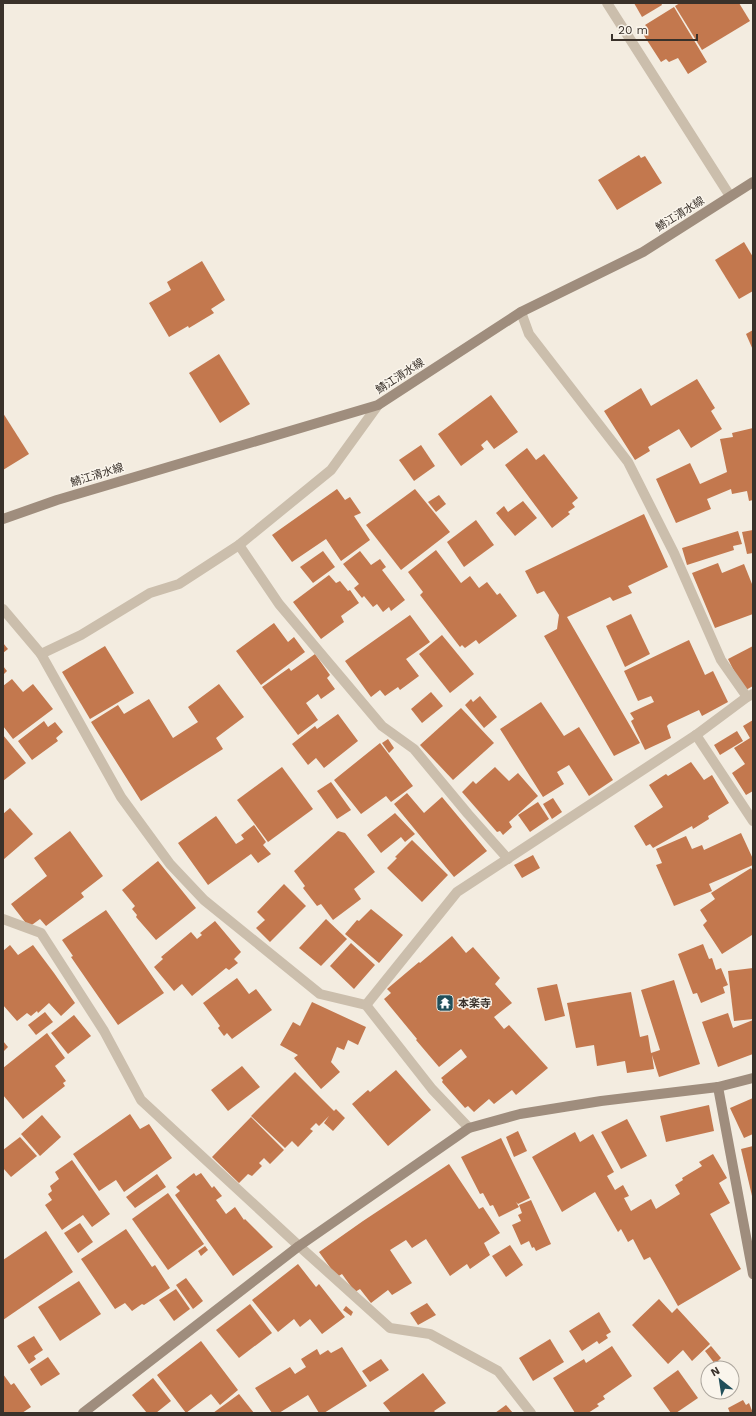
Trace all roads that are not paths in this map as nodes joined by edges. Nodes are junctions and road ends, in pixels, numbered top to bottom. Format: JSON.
{"nodes":[{"id":1,"x":607,"y":3,"type":"edge"},
{"id":2,"x":753,"y":182,"type":"edge"},
{"id":3,"x":730,"y":196,"type":"junction"},
{"id":4,"x":521,"y":312,"type":"junction"},
{"id":5,"x":378,"y":405,"type":"junction"},
{"id":6,"x":3,"y":519,"type":"edge"},
{"id":7,"x":239,"y":545,"type":"junction"},
{"id":8,"x":3,"y":609,"type":"edge"},
{"id":9,"x":41,"y":654,"type":"junction"},
{"id":10,"x":750,"y":695,"type":"edge"},
{"id":11,"x":696,"y":736,"type":"junction"},
{"id":12,"x":753,"y":821,"type":"edge"},
{"id":13,"x":508,"y":859,"type":"junction"},
{"id":14,"x":3,"y":920,"type":"edge"},
{"id":15,"x":366,"y":1005,"type":"junction"},
{"id":16,"x":753,"y":1078,"type":"edge"},
{"id":17,"x":718,"y":1087,"type":"junction"},
{"id":18,"x":470,"y":1128,"type":"junction"},
{"id":19,"x":299,"y":1246,"type":"junction"},
{"id":20,"x":753,"y":1274,"type":"edge"},
{"id":21,"x":83,"y":1413,"type":"edge"},
{"id":22,"x":531,"y":1413,"type":"edge"}],
"edges":[{"from":1,"to":3,"type":"street"},
{"from":2,"to":3,"type":"street","name":"鯖江清水線"},
{"from":3,"to":4,"type":"street","name":"鯖江清水線"},
{"from":4,"to":5,"type":"street","name":"鯖江清水線"},
{"from":4,"to":10,"type":"street"},
{"from":5,"to":6,"type":"street","name":"鯖江清水線"},
{"from":5,"to":7,"type":"street"},
{"from":7,"to":9,"type":"street"},
{"from":7,"to":13,"type":"street"},
{"from":8,"to":9,"type":"street"},
{"from":9,"to":15,"type":"street"},
{"from":10,"to":11,"type":"street"},
{"from":11,"to":12,"type":"street"},
{"from":11,"to":13,"type":"street"},
{"from":13,"to":15,"type":"street"},
{"from":14,"to":19,"type":"street"},
{"from":15,"to":18,"type":"street"},
{"from":16,"to":17,"type":"street"},
{"from":17,"to":18,"type":"street"},
{"from":17,"to":20,"type":"street"},
{"from":18,"to":19,"type":"street"},
{"from":19,"to":21,"type":"street"},
{"from":19,"to":22,"type":"street"}]}
